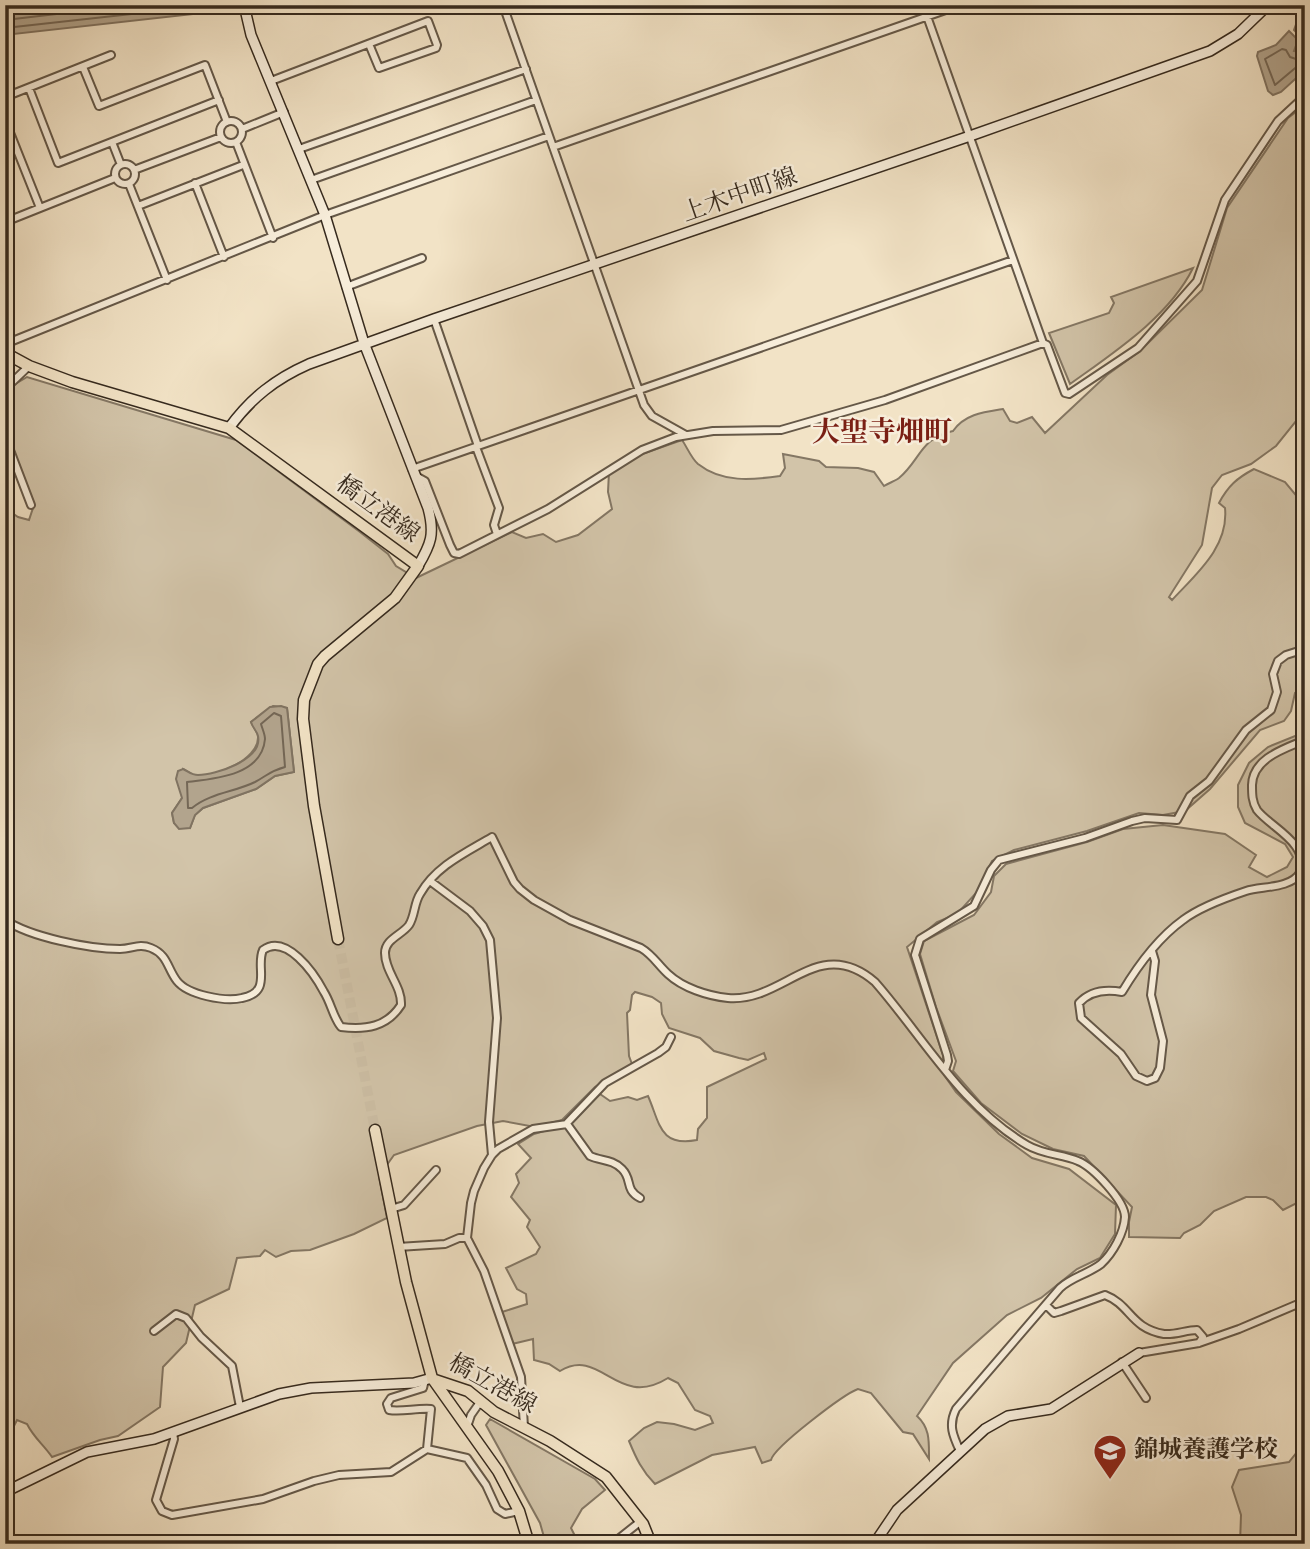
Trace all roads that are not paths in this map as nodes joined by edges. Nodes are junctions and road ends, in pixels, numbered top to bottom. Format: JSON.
{"nodes":[{"id":1,"x":244,"y":5,"type":"edge"},
{"id":2,"x":503,"y":5,"type":"edge"},
{"id":3,"x":923,"y":5,"type":"edge"},
{"id":4,"x":960,"y":5,"type":"edge"},
{"id":5,"x":1268,"y":5,"type":"edge"},
{"id":6,"x":927,"y":17,"type":"junction"},
{"id":7,"x":369,"y":44,"type":"junction"},
{"id":8,"x":111,"y":55,"type":"dead end"},
{"id":9,"x":83,"y":66,"type":"junction"},
{"id":10,"x":526,"y":69,"type":"junction"},
{"id":11,"x":271,"y":81,"type":"junction"},
{"id":12,"x":29,"y":88,"type":"junction"},
{"id":13,"x":1305,"y":96,"type":"edge"},
{"id":14,"x":5,"y":97,"type":"edge"},
{"id":15,"x":219,"y":100,"type":"junction"},
{"id":16,"x":536,"y":100,"type":"junction"},
{"id":17,"x":284,"y":112,"type":"junction"},
{"id":18,"x":5,"y":120,"type":"edge"},
{"id":19,"x":228,"y":122,"type":"junction"},
{"id":20,"x":242,"y":129,"type":"junction"},
{"id":21,"x":549,"y":136,"type":"junction"},
{"id":22,"x":970,"y":136,"type":"junction"},
{"id":23,"x":221,"y":137,"type":"junction"},
{"id":24,"x":112,"y":142,"type":"junction"},
{"id":25,"x":236,"y":142,"type":"junction"},
{"id":26,"x":553,"y":147,"type":"junction"},
{"id":27,"x":299,"y":149,"type":"junction"},
{"id":28,"x":121,"y":164,"type":"junction"},
{"id":29,"x":243,"y":165,"type":"junction"},
{"id":30,"x":134,"y":170,"type":"junction"},
{"id":31,"x":115,"y":178,"type":"junction"},
{"id":32,"x":311,"y":180,"type":"junction"},
{"id":33,"x":195,"y":183,"type":"junction"},
{"id":34,"x":129,"y":184,"type":"junction"},
{"id":35,"x":138,"y":206,"type":"junction"},
{"id":36,"x":40,"y":208,"type":"junction"},
{"id":37,"x":325,"y":215,"type":"junction"},
{"id":38,"x":5,"y":222,"type":"edge"},
{"id":39,"x":273,"y":238,"type":"junction"},
{"id":40,"x":223,"y":257,"type":"junction"},
{"id":41,"x":422,"y":258,"type":"dead end"},
{"id":42,"x":1013,"y":260,"type":"junction"},
{"id":43,"x":594,"y":266,"type":"junction"},
{"id":44,"x":167,"y":280,"type":"junction"},
{"id":45,"x":346,"y":287,"type":"junction"},
{"id":46,"x":434,"y":319,"type":"junction"},
{"id":47,"x":1043,"y":342,"type":"junction"},
{"id":48,"x":364,"y":343,"type":"junction"},
{"id":49,"x":5,"y":344,"type":"edge"},
{"id":50,"x":5,"y":353,"type":"edge"},
{"id":51,"x":29,"y":366,"type":"junction"},
{"id":52,"x":5,"y":389,"type":"edge"},
{"id":53,"x":638,"y":391,"type":"junction"},
{"id":54,"x":229,"y":428,"type":"junction"},
{"id":55,"x":686,"y":435,"type":"junction"},
{"id":56,"x":5,"y":437,"type":"edge"},
{"id":57,"x":477,"y":447,"type":"junction"},
{"id":58,"x":414,"y":472,"type":"junction"},
{"id":59,"x":31,"y":505,"type":"dead end"},
{"id":60,"x":497,"y":534,"type":"junction"},
{"id":61,"x":418,"y":566,"type":"junction"},
{"id":62,"x":1305,"y":649,"type":"edge"},
{"id":63,"x":1305,"y":740,"type":"edge"},
{"id":64,"x":430,"y":881,"type":"junction"},
{"id":65,"x":5,"y":920,"type":"edge"},
{"id":66,"x":338,"y":939,"type":"tunnel mouth"},
{"id":67,"x":1152,"y":951,"type":"junction"},
{"id":68,"x":671,"y":1037,"type":"dead end"},
{"id":69,"x":945,"y":1070,"type":"junction"},
{"id":70,"x":566,"y":1124,"type":"junction"},
{"id":71,"x":374,"y":1129,"type":"tunnel mouth"},
{"id":72,"x":492,"y":1155,"type":"junction"},
{"id":73,"x":436,"y":1170,"type":"dead end"},
{"id":74,"x":640,"y":1198,"type":"dead end"},
{"id":75,"x":391,"y":1209,"type":"junction"},
{"id":76,"x":467,"y":1238,"type":"junction"},
{"id":77,"x":398,"y":1247,"type":"junction"},
{"id":78,"x":1305,"y":1301,"type":"edge"},
{"id":79,"x":1046,"y":1305,"type":"junction"},
{"id":80,"x":154,"y":1331,"type":"dead end"},
{"id":81,"x":1199,"y":1343,"type":"junction"},
{"id":82,"x":1139,"y":1353,"type":"joint"},
{"id":83,"x":1122,"y":1362,"type":"junction"},
{"id":84,"x":428,"y":1379,"type":"junction"},
{"id":85,"x":1146,"y":1398,"type":"dead end"},
{"id":86,"x":484,"y":1404,"type":"junction"},
{"id":87,"x":240,"y":1407,"type":"junction"},
{"id":88,"x":467,"y":1427,"type":"junction"},
{"id":89,"x":524,"y":1427,"type":"junction"},
{"id":90,"x":173,"y":1433,"type":"junction"},
{"id":91,"x":426,"y":1449,"type":"junction"},
{"id":92,"x":960,"y":1451,"type":"junction"},
{"id":93,"x":5,"y":1492,"type":"edge"},
{"id":94,"x":519,"y":1511,"type":"junction"},
{"id":95,"x":641,"y":1521,"type":"junction"},
{"id":96,"x":529,"y":1544,"type":"edge"},
{"id":97,"x":612,"y":1544,"type":"edge"},
{"id":98,"x":651,"y":1544,"type":"edge"},
{"id":99,"x":874,"y":1544,"type":"edge"}],
"edges":[{"from":1,"to":11,"type":"street"},
{"from":2,"to":10,"type":"street"},
{"from":3,"to":6,"type":"street"},
{"from":4,"to":6,"type":"street"},
{"from":5,"to":22,"type":"street","name":"上木中町線"},
{"from":6,"to":22,"type":"street"},
{"from":6,"to":26,"type":"street"},
{"from":7,"to":7,"type":"street"},
{"from":7,"to":11,"type":"street"},
{"from":8,"to":9,"type":"street"},
{"from":9,"to":12,"type":"street"},
{"from":9,"to":15,"type":"street"},
{"from":10,"to":16,"type":"street"},
{"from":10,"to":27,"type":"street"},
{"from":11,"to":17,"type":"street"},
{"from":12,"to":14,"type":"street"},
{"from":12,"to":24,"type":"street"},
{"from":13,"to":47,"type":"street"},
{"from":15,"to":19,"type":"street"},
{"from":15,"to":24,"type":"street"},
{"from":16,"to":21,"type":"street"},
{"from":16,"to":32,"type":"street"},
{"from":17,"to":20,"type":"street"},
{"from":17,"to":27,"type":"street"},
{"from":18,"to":36,"type":"street"},
{"from":19,"to":20,"type":"street"},
{"from":19,"to":23,"type":"street"},
{"from":20,"to":25,"type":"street"},
{"from":21,"to":26,"type":"street"},
{"from":21,"to":37,"type":"street"},
{"from":22,"to":42,"type":"street"},
{"from":22,"to":43,"type":"street","name":"上木中町線"},
{"from":23,"to":25,"type":"street"},
{"from":23,"to":30,"type":"street"},
{"from":24,"to":28,"type":"street"},
{"from":25,"to":29,"type":"street"},
{"from":26,"to":43,"type":"street"},
{"from":27,"to":32,"type":"street"},
{"from":28,"to":30,"type":"street"},
{"from":28,"to":31,"type":"street"},
{"from":29,"to":33,"type":"street"},
{"from":29,"to":39,"type":"street"},
{"from":30,"to":34,"type":"street"},
{"from":31,"to":34,"type":"street"},
{"from":31,"to":36,"type":"street"},
{"from":32,"to":37,"type":"street"},
{"from":33,"to":35,"type":"street"},
{"from":33,"to":40,"type":"street"},
{"from":34,"to":35,"type":"street"},
{"from":35,"to":44,"type":"street"},
{"from":36,"to":38,"type":"street"},
{"from":37,"to":39,"type":"street"},
{"from":37,"to":45,"type":"street"},
{"from":39,"to":40,"type":"street"},
{"from":40,"to":44,"type":"street"},
{"from":41,"to":45,"type":"street"},
{"from":42,"to":47,"type":"street"},
{"from":42,"to":53,"type":"street"},
{"from":43,"to":46,"type":"street","name":"上木中町線"},
{"from":43,"to":53,"type":"street"},
{"from":44,"to":49,"type":"street"},
{"from":45,"to":48,"type":"street"},
{"from":46,"to":48,"type":"street","name":"上木中町線"},
{"from":46,"to":57,"type":"street"},
{"from":47,"to":55,"type":"street"},
{"from":48,"to":54,"type":"street","name":"上木中町線"},
{"from":48,"to":58,"type":"street"},
{"from":50,"to":51,"type":"main road","name":"橋立港線"},
{"from":51,"to":52,"type":"street"},
{"from":51,"to":54,"type":"main road","name":"橋立港線"},
{"from":53,"to":55,"type":"street"},
{"from":53,"to":57,"type":"street"},
{"from":54,"to":61,"type":"main road","name":"橋立港線"},
{"from":55,"to":60,"type":"street"},
{"from":56,"to":59,"type":"street"},
{"from":57,"to":58,"type":"street"},
{"from":57,"to":60,"type":"street"},
{"from":58,"to":60,"type":"street"},
{"from":58,"to":61,"type":"street"},
{"from":61,"to":66,"type":"main road","name":"橋立港線"},
{"from":62,"to":69,"type":"street"},
{"from":63,"to":67,"type":"street"},
{"from":64,"to":65,"type":"street"},
{"from":64,"to":69,"type":"street"},
{"from":64,"to":72,"type":"street"},
{"from":67,"to":67,"type":"street"},
{"from":68,"to":70,"type":"street"},
{"from":69,"to":79,"type":"street"},
{"from":70,"to":72,"type":"street"},
{"from":70,"to":74,"type":"street"},
{"from":71,"to":75,"type":"main road","name":"橋立港線"},
{"from":72,"to":76,"type":"street"},
{"from":73,"to":75,"type":"street"},
{"from":75,"to":77,"type":"main road","name":"橋立港線"},
{"from":76,"to":77,"type":"street"},
{"from":76,"to":89,"type":"street"},
{"from":77,"to":84,"type":"main road","name":"橋立港線"},
{"from":78,"to":81,"type":"street"},
{"from":79,"to":81,"type":"street"},
{"from":79,"to":92,"type":"street"},
{"from":80,"to":87,"type":"street"},
{"from":81,"to":82,"type":"street"},
{"from":82,"to":83,"type":"street"},
{"from":83,"to":85,"type":"street"},
{"from":83,"to":92,"type":"street"},
{"from":84,"to":86,"type":"main road","name":"橋立港線"},
{"from":84,"to":87,"type":"street"},
{"from":84,"to":88,"type":"main road"},
{"from":84,"to":91,"type":"street"},
{"from":86,"to":88,"type":"street"},
{"from":86,"to":89,"type":"main road","name":"橋立港線"},
{"from":87,"to":90,"type":"street"},
{"from":88,"to":94,"type":"main road"},
{"from":89,"to":95,"type":"main road","name":"橋立港線"},
{"from":90,"to":91,"type":"street"},
{"from":90,"to":93,"type":"street"},
{"from":91,"to":94,"type":"street"},
{"from":92,"to":99,"type":"street"},
{"from":94,"to":96,"type":"main road"},
{"from":95,"to":97,"type":"street"},
{"from":95,"to":98,"type":"main road","name":"橋立港線"}]}
